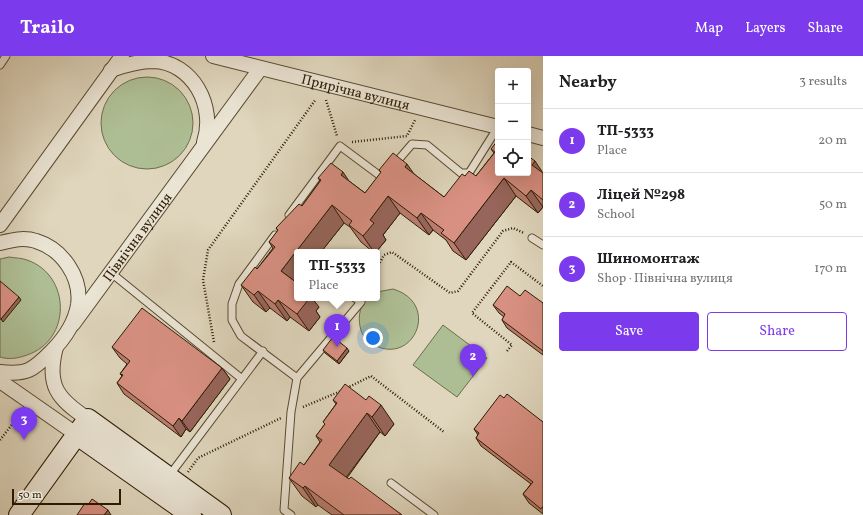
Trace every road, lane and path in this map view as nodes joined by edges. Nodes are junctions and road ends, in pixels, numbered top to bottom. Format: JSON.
{"nodes":[{"id":1,"x":6,"y":56,"type":"edge"},
{"id":2,"x":122,"y":56,"type":"edge"},
{"id":3,"x":213,"y":56,"type":"edge"},
{"id":4,"x":0,"y":65,"type":"edge"},
{"id":5,"x":260,"y":69,"type":"junction"},
{"id":6,"x":111,"y":70,"type":"junction"},
{"id":7,"x":316,"y":98,"type":"dead end"},
{"id":8,"x":326,"y":100,"type":"dead end"},
{"id":9,"x":416,"y":117,"type":"dead end"},
{"id":10,"x":495,"y":126,"type":"edge"},
{"id":11,"x":495,"y":132,"type":"edge"},
{"id":12,"x":531,"y":135,"type":"edge"},
{"id":13,"x":543,"y":138,"type":"edge"},
{"id":14,"x":341,"y":139,"type":"dead end"},
{"id":15,"x":345,"y":143,"type":"dead end"},
{"id":16,"x":202,"y":150,"type":"junction"},
{"id":17,"x":0,"y":225,"type":"edge"},
{"id":18,"x":532,"y":238,"type":"joint"},
{"id":19,"x":0,"y":243,"type":"edge"},
{"id":20,"x":543,"y":245,"type":"edge"},
{"id":21,"x":380,"y":262,"type":"edge"},
{"id":22,"x":110,"y":272,"type":"junction"},
{"id":23,"x":543,"y":286,"type":"edge"},
{"id":24,"x":360,"y":301,"type":"edge"},
{"id":25,"x":73,"y":324,"type":"junction"},
{"id":26,"x":56,"y":346,"type":"junction"},
{"id":27,"x":262,"y":351,"type":"junction"},
{"id":28,"x":507,"y":351,"type":"dead end"},
{"id":29,"x":217,"y":358,"type":"junction"},
{"id":30,"x":0,"y":372,"type":"edge"},
{"id":31,"x":297,"y":378,"type":"junction"},
{"id":32,"x":242,"y":379,"type":"junction"},
{"id":33,"x":0,"y":381,"type":"edge"},
{"id":34,"x":292,"y":412,"type":"junction"},
{"id":35,"x":17,"y":418,"type":"dead end"},
{"id":36,"x":282,"y":418,"type":"junction"},
{"id":37,"x":281,"y":426,"type":"dead end"},
{"id":38,"x":82,"y":427,"type":"junction"},
{"id":39,"x":444,"y":432,"type":"dead end"},
{"id":40,"x":0,"y":440,"type":"edge"},
{"id":41,"x":178,"y":475,"type":"junction"},
{"id":42,"x":390,"y":484,"type":"dead end"},
{"id":43,"x":19,"y":515,"type":"edge"},
{"id":44,"x":191,"y":515,"type":"edge"},
{"id":45,"x":221,"y":515,"type":"edge"},
{"id":46,"x":291,"y":515,"type":"edge"},
{"id":47,"x":434,"y":515,"type":"edge"}],
"edges":[{"from":1,"to":4,"type":"lane"},
{"from":2,"to":6,"type":"street"},
{"from":3,"to":5,"type":"street","name":"Прирічна вулиця"},
{"from":5,"to":10,"type":"street","name":"Прирічна вулиця"},
{"from":5,"to":16,"type":"street","name":"Північна вулиця"},
{"from":6,"to":16,"type":"street","name":"Північна вулиця"},
{"from":6,"to":17,"type":"street"},
{"from":7,"to":29,"type":"path"},
{"from":8,"to":14,"type":"path"},
{"from":9,"to":15,"type":"path"},
{"from":11,"to":27,"type":"lane"},
{"from":12,"to":13,"type":"street"},
{"from":16,"to":22,"type":"street","name":"Північна вулиця"},
{"from":18,"to":20,"type":"lane"},
{"from":18,"to":21,"type":"path"},
{"from":19,"to":25,"type":"street"},
{"from":22,"to":25,"type":"street","name":"Північна вулиця"},
{"from":22,"to":29,"type":"lane"},
{"from":23,"to":28,"type":"path"},
{"from":24,"to":31,"type":"lane"},
{"from":25,"to":26,"type":"street","name":"Північна вулиця"},
{"from":26,"to":30,"type":"street","name":"Північна вулиця"},
{"from":26,"to":38,"type":"street"},
{"from":27,"to":31,"type":"lane"},
{"from":27,"to":32,"type":"lane"},
{"from":29,"to":32,"type":"lane"},
{"from":31,"to":34,"type":"lane"},
{"from":32,"to":41,"type":"lane"},
{"from":33,"to":38,"type":"street"},
{"from":34,"to":36,"type":"path"},
{"from":34,"to":39,"type":"path"},
{"from":34,"to":46,"type":"lane"},
{"from":35,"to":40,"type":"path"},
{"from":36,"to":37,"type":"path"},
{"from":36,"to":41,"type":"path"},
{"from":38,"to":41,"type":"street"},
{"from":38,"to":43,"type":"street"},
{"from":38,"to":44,"type":"street"},
{"from":41,"to":45,"type":"street"},
{"from":42,"to":47,"type":"lane"}]}
